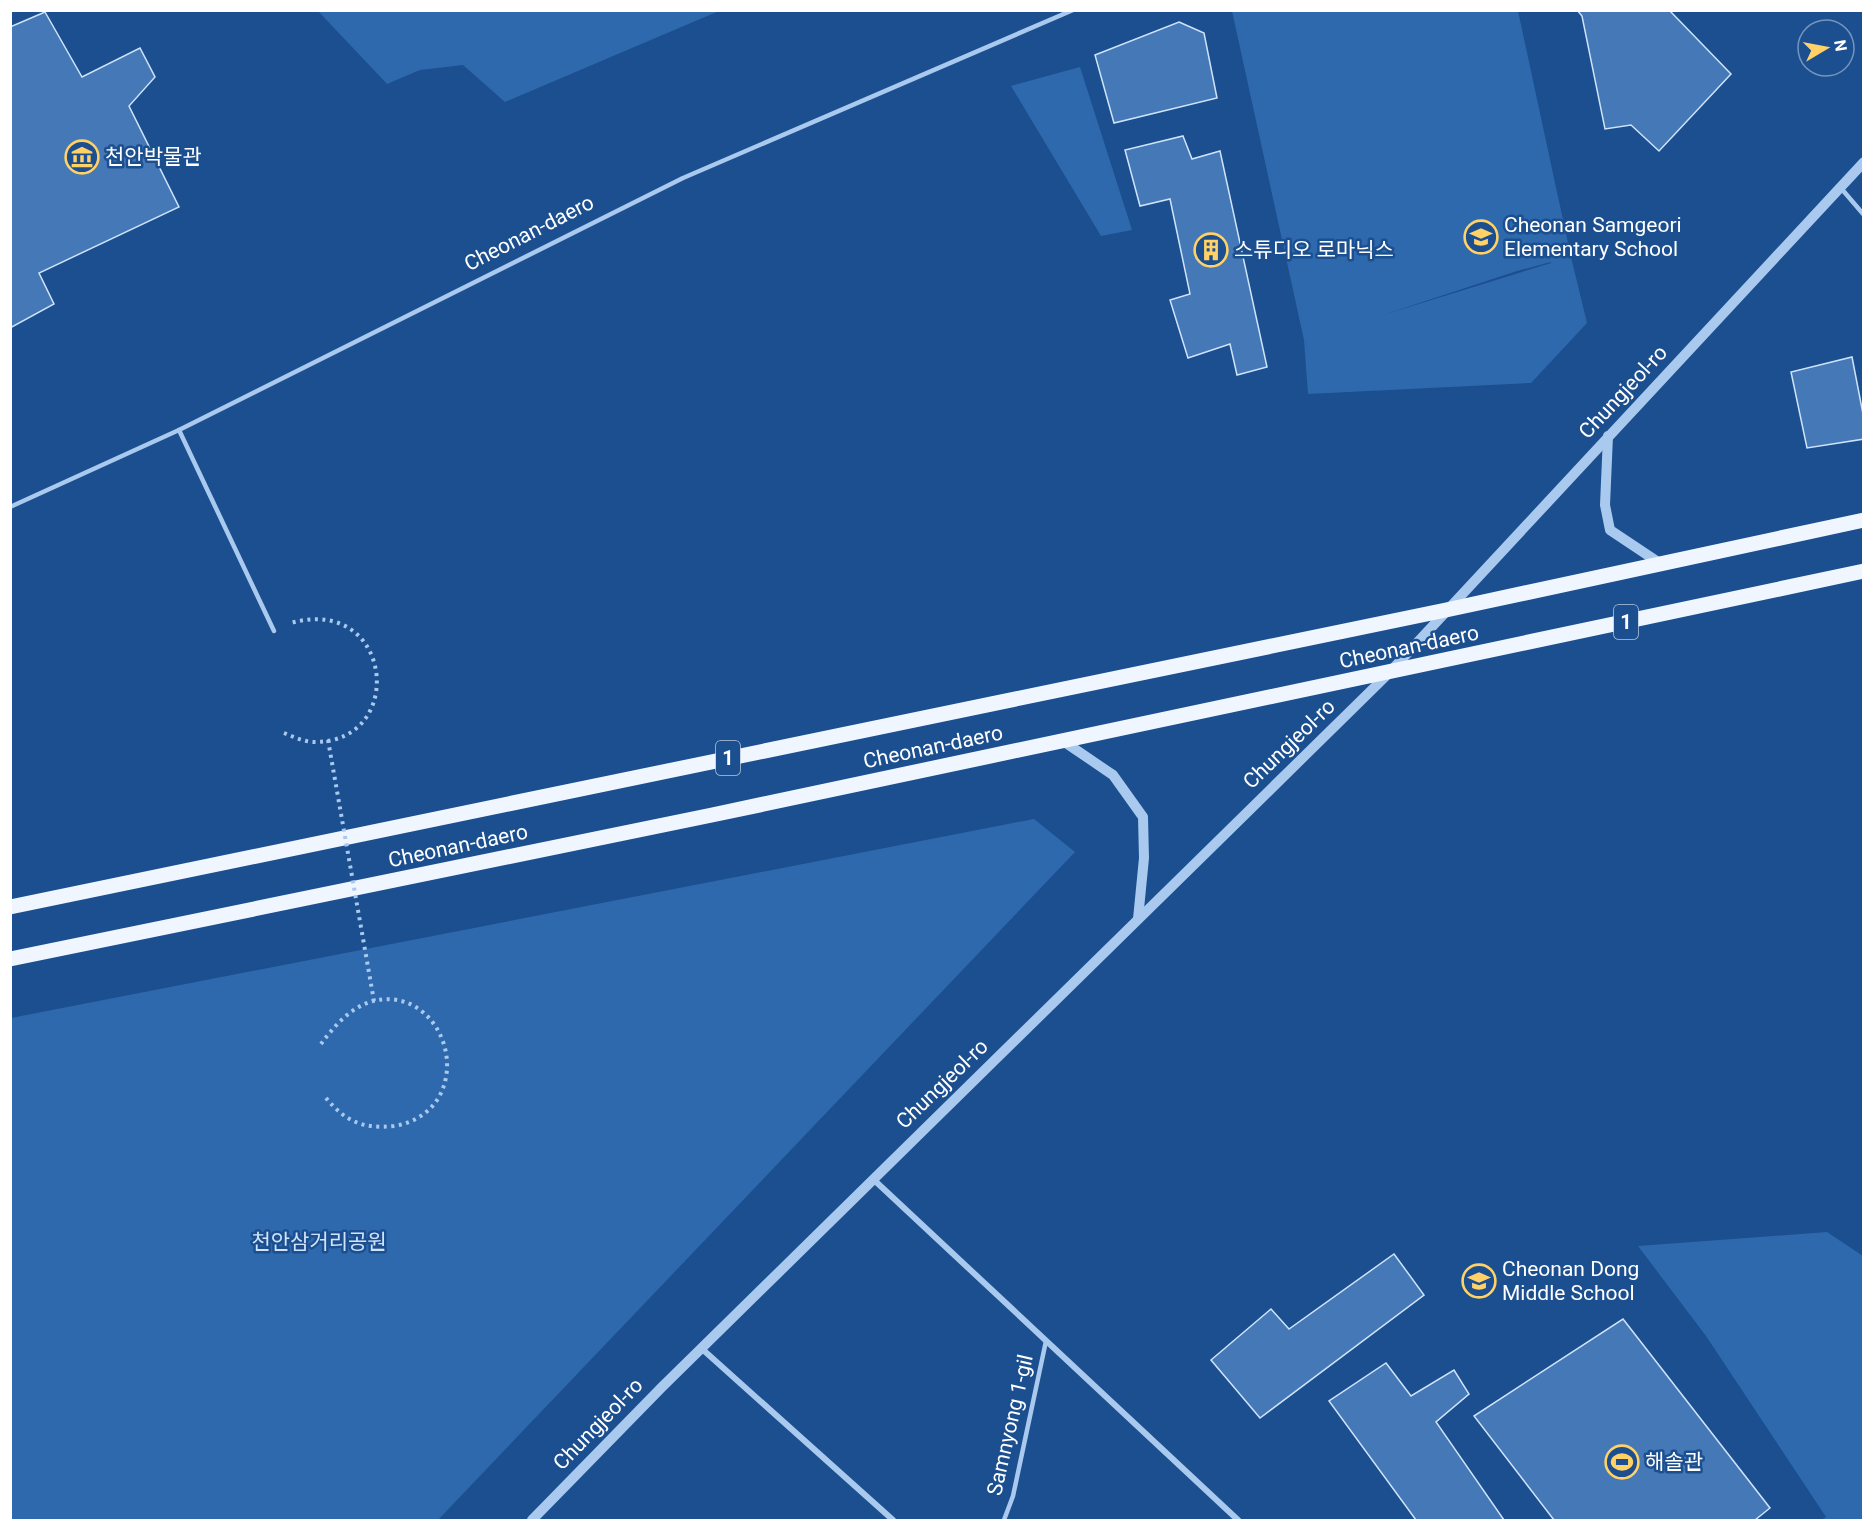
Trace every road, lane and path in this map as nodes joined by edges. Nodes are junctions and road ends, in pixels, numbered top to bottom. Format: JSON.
{"nodes":[{"id":1,"x":1073,"y":10,"type":"edge"},
{"id":2,"x":1863,"y":162,"type":"edge"},
{"id":3,"x":1840,"y":187,"type":"junction"},
{"id":4,"x":1863,"y":215,"type":"edge"},
{"id":5,"x":179,"y":430,"type":"junction"},
{"id":6,"x":1608,"y":436,"type":"junction"},
{"id":7,"x":10,"y":507,"type":"edge"},
{"id":8,"x":1863,"y":520,"type":"edge"},
{"id":9,"x":1660,"y":564,"type":"junction"},
{"id":10,"x":1863,"y":571,"type":"edge"},
{"id":11,"x":1446,"y":609,"type":"junction"},
{"id":12,"x":274,"y":631,"type":"joint"},
{"id":13,"x":1389,"y":673,"type":"junction"},
{"id":14,"x":284,"y":733,"type":"dead end"},
{"id":15,"x":328,"y":740,"type":"junction"},
{"id":16,"x":1063,"y":741,"type":"junction"},
{"id":17,"x":10,"y":907,"type":"edge"},
{"id":18,"x":1138,"y":919,"type":"junction"},
{"id":19,"x":10,"y":959,"type":"edge"},
{"id":20,"x":374,"y":1001,"type":"junction"},
{"id":21,"x":321,"y":1044,"type":"dead end"},
{"id":22,"x":326,"y":1098,"type":"dead end"},
{"id":23,"x":873,"y":1179,"type":"junction"},
{"id":24,"x":1046,"y":1341,"type":"junction"},
{"id":25,"x":701,"y":1348,"type":"junction"},
{"id":26,"x":1005,"y":1518,"type":"edge"},
{"id":27,"x":532,"y":1521,"type":"edge"},
{"id":28,"x":893,"y":1521,"type":"edge"},
{"id":29,"x":1010,"y":1521,"type":"edge"},
{"id":30,"x":1238,"y":1521,"type":"edge"}],
"edges":[{"from":1,"to":5,"type":"lane","name":"Cheonan-daero"},
{"from":2,"to":3,"type":"street","name":"Chungjeol-ro"},
{"from":3,"to":4,"type":"lane"},
{"from":3,"to":6,"type":"street","name":"Chungjeol-ro"},
{"from":5,"to":7,"type":"lane","name":"Cheonan-daero"},
{"from":5,"to":12,"type":"lane"},
{"from":6,"to":9,"type":"street"},
{"from":6,"to":11,"type":"street","name":"Chungjeol-ro"},
{"from":8,"to":9,"type":"main road","name":"Cheonan-daero","number":"1"},
{"from":9,"to":11,"type":"main road","name":"Cheonan-daero","number":"1"},
{"from":10,"to":13,"type":"main road","name":"Cheonan-daero","number":"1"},
{"from":11,"to":13,"type":"street","name":"Chungjeol-ro"},
{"from":11,"to":17,"type":"main road","name":"Cheonan-daero","number":"1"},
{"from":12,"to":15,"type":"path"},
{"from":13,"to":16,"type":"main road","name":"Cheonan-daero","number":"1"},
{"from":13,"to":18,"type":"street","name":"Chungjeol-ro"},
{"from":14,"to":15,"type":"path"},
{"from":15,"to":20,"type":"path","bridge":true},
{"from":16,"to":18,"type":"street"},
{"from":16,"to":19,"type":"main road","name":"Cheonan-daero","number":"1"},
{"from":18,"to":23,"type":"street","name":"Chungjeol-ro"},
{"from":20,"to":21,"type":"path"},
{"from":20,"to":22,"type":"path"},
{"from":23,"to":24,"type":"street"},
{"from":23,"to":25,"type":"street","name":"Chungjeol-ro"},
{"from":24,"to":26,"type":"lane","name":"Samnyong 1-gil"},
{"from":24,"to":30,"type":"street"},
{"from":25,"to":27,"type":"street","name":"Chungjeol-ro"},
{"from":25,"to":28,"type":"street"},
{"from":26,"to":29,"type":"lane","name":"Samnyong 1-gil"}]}
